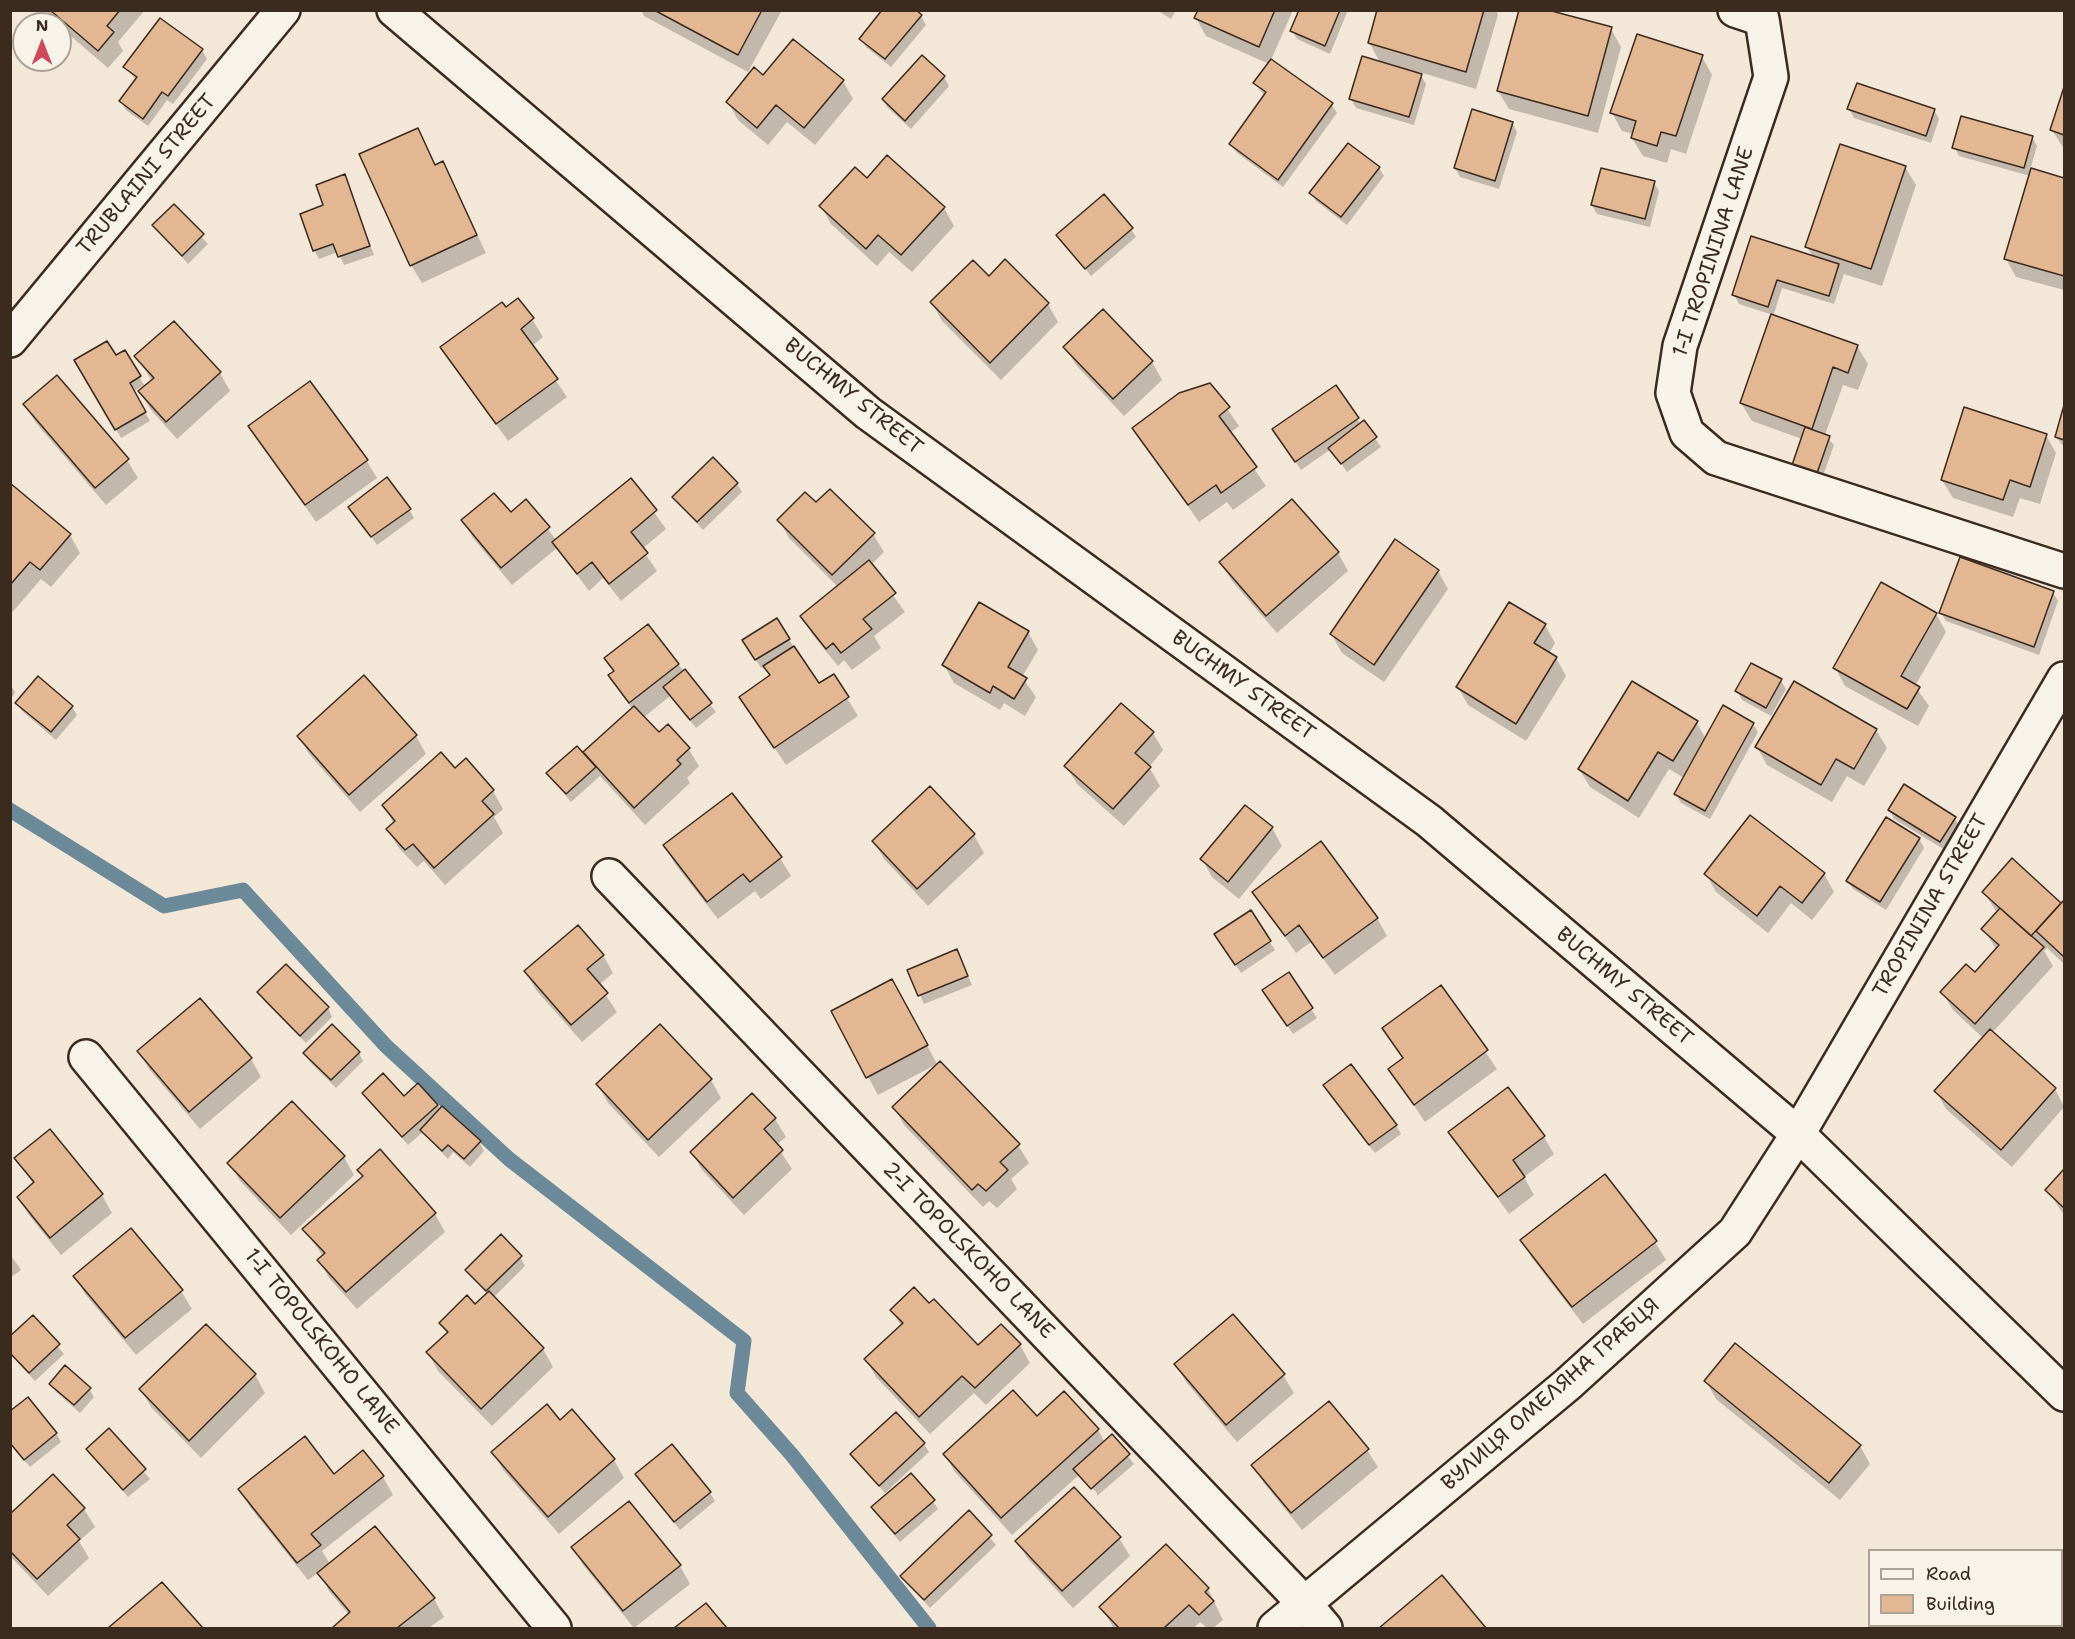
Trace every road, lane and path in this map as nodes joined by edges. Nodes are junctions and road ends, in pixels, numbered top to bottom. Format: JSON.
{"nodes":[{"id":1,"x":283,"y":10,"type":"edge"},
{"id":2,"x":394,"y":10,"type":"edge"},
{"id":3,"x":1735,"y":10,"type":"edge"},
{"id":4,"x":10,"y":340,"type":"edge"},
{"id":5,"x":2064,"y":571,"type":"edge"},
{"id":6,"x":2064,"y":679,"type":"edge"},
{"id":7,"x":609,"y":876,"type":"dead end"},
{"id":8,"x":86,"y":1057,"type":"dead end"},
{"id":9,"x":1798,"y":1134,"type":"junction"},
{"id":10,"x":2064,"y":1394,"type":"edge"},
{"id":11,"x":1305,"y":1604,"type":"junction"},
{"id":12,"x":554,"y":1629,"type":"edge"},
{"id":13,"x":1275,"y":1629,"type":"edge"},
{"id":14,"x":1325,"y":1629,"type":"edge"}],
"edges":[{"from":1,"to":4,"type":"street","name":"TRUBLAINI STREET"},
{"from":2,"to":9,"type":"street","name":"BUCHMY STREET"},
{"from":3,"to":5,"type":"street","name":"1-I TROPININA LANE"},
{"from":6,"to":9,"type":"street","name":"TROPININA STREET"},
{"from":7,"to":11,"type":"street","name":"2-I TOPOLSKOHO LANE"},
{"from":8,"to":12,"type":"street","name":"1-I TOPOLSKOHO LANE"},
{"from":9,"to":10,"type":"street","name":"BUCHMY STREET"},
{"from":9,"to":11,"type":"street","name":"ВУЛИЦЯ ОМЕЛЯНА ГРАБЦЯ"},
{"from":11,"to":13,"type":"street","name":"ВУЛИЦЯ ОМЕЛЯНА ГРАБЦЯ"},
{"from":11,"to":14,"type":"street","name":"2-I TOPOLSKOHO LANE"}]}
